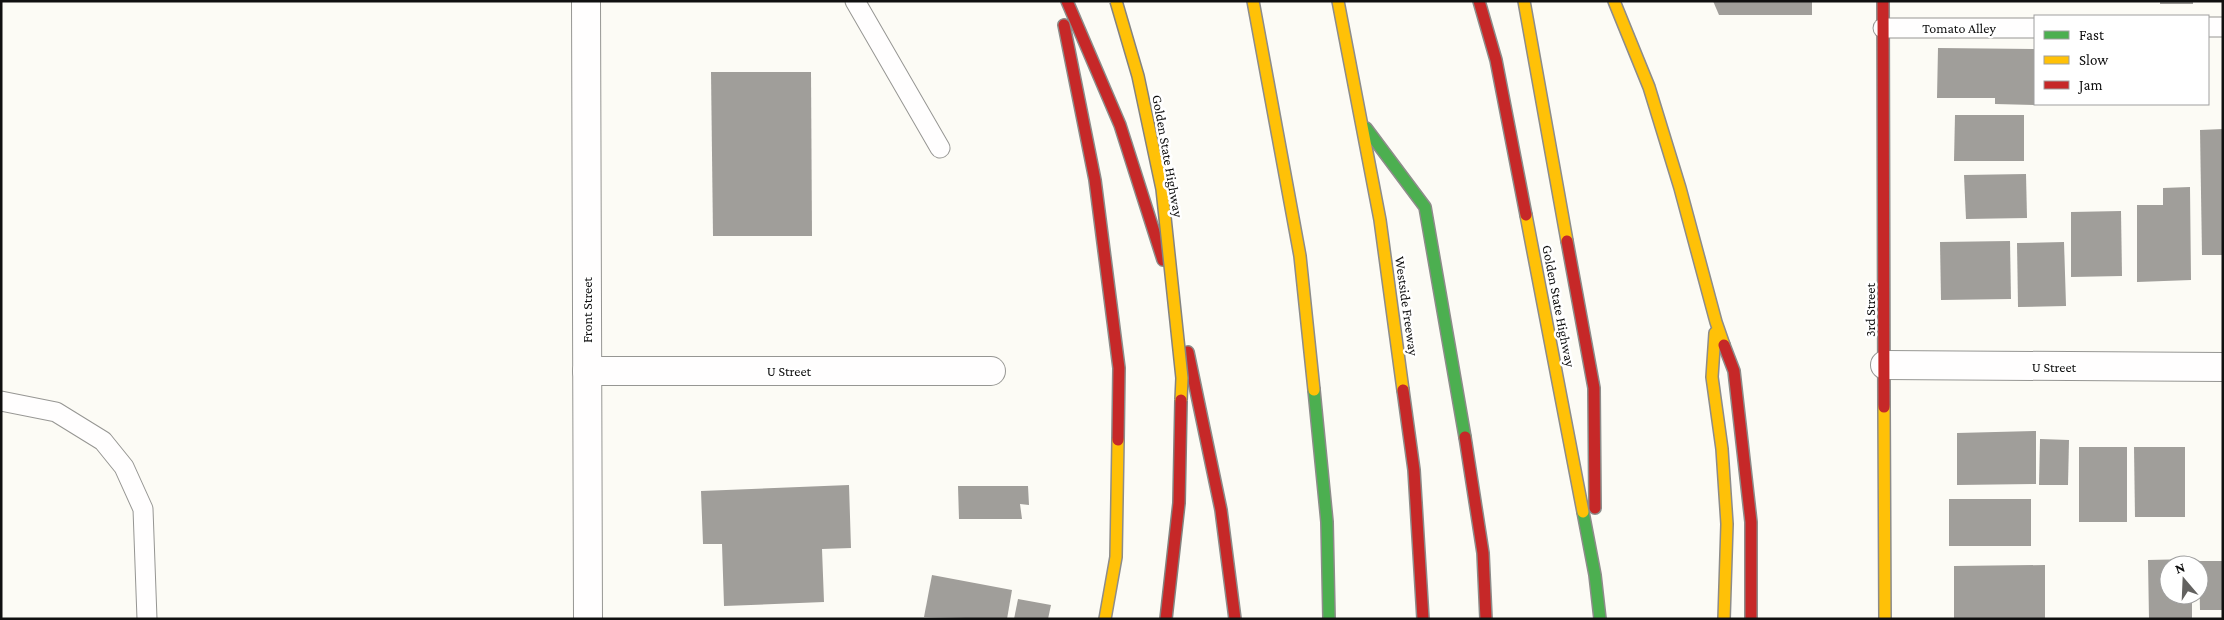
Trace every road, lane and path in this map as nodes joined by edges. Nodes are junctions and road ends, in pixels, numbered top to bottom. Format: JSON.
{"nodes":[{"id":1,"x":586,"y":1,"type":"edge"},
{"id":2,"x":856,"y":1,"type":"edge"},
{"id":3,"x":1060,"y":1,"type":"edge"},
{"id":4,"x":1067,"y":1,"type":"edge"},
{"id":5,"x":1116,"y":1,"type":"edge"},
{"id":6,"x":1253,"y":1,"type":"edge"},
{"id":7,"x":1338,"y":1,"type":"edge"},
{"id":8,"x":1479,"y":1,"type":"edge"},
{"id":9,"x":1524,"y":1,"type":"edge"},
{"id":10,"x":1614,"y":1,"type":"edge"},
{"id":11,"x":1883,"y":1,"type":"edge"},
{"id":12,"x":2209,"y":27,"type":"edge"},
{"id":13,"x":2223,"y":27,"type":"edge"},
{"id":14,"x":1883,"y":28,"type":"junction"},
{"id":15,"x":2034,"y":28,"type":"edge"},
{"id":16,"x":1363,"y":125,"type":"junction"},
{"id":17,"x":940,"y":148,"type":"dead end"},
{"id":18,"x":1716,"y":322,"type":"junction"},
{"id":19,"x":1885,"y":365,"type":"junction"},
{"id":20,"x":2223,"y":367,"type":"edge"},
{"id":21,"x":587,"y":371,"type":"junction"},
{"id":22,"x":991,"y":371,"type":"dead end"},
{"id":23,"x":1,"y":401,"type":"edge"},
{"id":24,"x":1595,"y":574,"type":"junction"},
{"id":25,"x":147,"y":619,"type":"edge"},
{"id":26,"x":588,"y":619,"type":"edge"},
{"id":27,"x":1105,"y":619,"type":"edge"},
{"id":28,"x":1166,"y":619,"type":"edge"},
{"id":29,"x":1234,"y":619,"type":"edge"},
{"id":30,"x":1329,"y":619,"type":"edge"},
{"id":31,"x":1423,"y":619,"type":"edge"},
{"id":32,"x":1486,"y":619,"type":"edge"},
{"id":33,"x":1600,"y":619,"type":"edge"},
{"id":34,"x":1724,"y":619,"type":"edge"},
{"id":35,"x":1751,"y":619,"type":"edge"},
{"id":36,"x":1885,"y":619,"type":"edge"}],
"edges":[{"from":1,"to":21,"type":"street","name":"Front Street"},
{"from":2,"to":17,"type":"lane"},
{"from":3,"to":27,"type":"main road"},
{"from":4,"to":29,"type":"main road"},
{"from":5,"to":28,"type":"main road","name":"Golden State Highway","bridge":true},
{"from":6,"to":30,"type":"main road"},
{"from":7,"to":16,"type":"main road","name":"Westside Freeway"},
{"from":8,"to":24,"type":"main road","name":"Golden State Highway"},
{"from":9,"to":24,"type":"main road"},
{"from":10,"to":18,"type":"main road"},
{"from":11,"to":14,"type":"main road","name":"3rd Street"},
{"from":12,"to":13,"type":"lane"},
{"from":14,"to":15,"type":"lane","name":"Tomato Alley"},
{"from":14,"to":19,"type":"main road","name":"3rd Street"},
{"from":16,"to":31,"type":"main road","name":"Westside Freeway"},
{"from":16,"to":32,"type":"main road"},
{"from":18,"to":34,"type":"main road"},
{"from":18,"to":35,"type":"main road"},
{"from":19,"to":20,"type":"street","name":"U Street"},
{"from":19,"to":36,"type":"main road","name":"3rd Street"},
{"from":21,"to":22,"type":"street","name":"U Street"},
{"from":21,"to":26,"type":"street","name":"Front Street"},
{"from":23,"to":25,"type":"lane"},
{"from":24,"to":33,"type":"main road","name":"Golden State Highway"}]}
